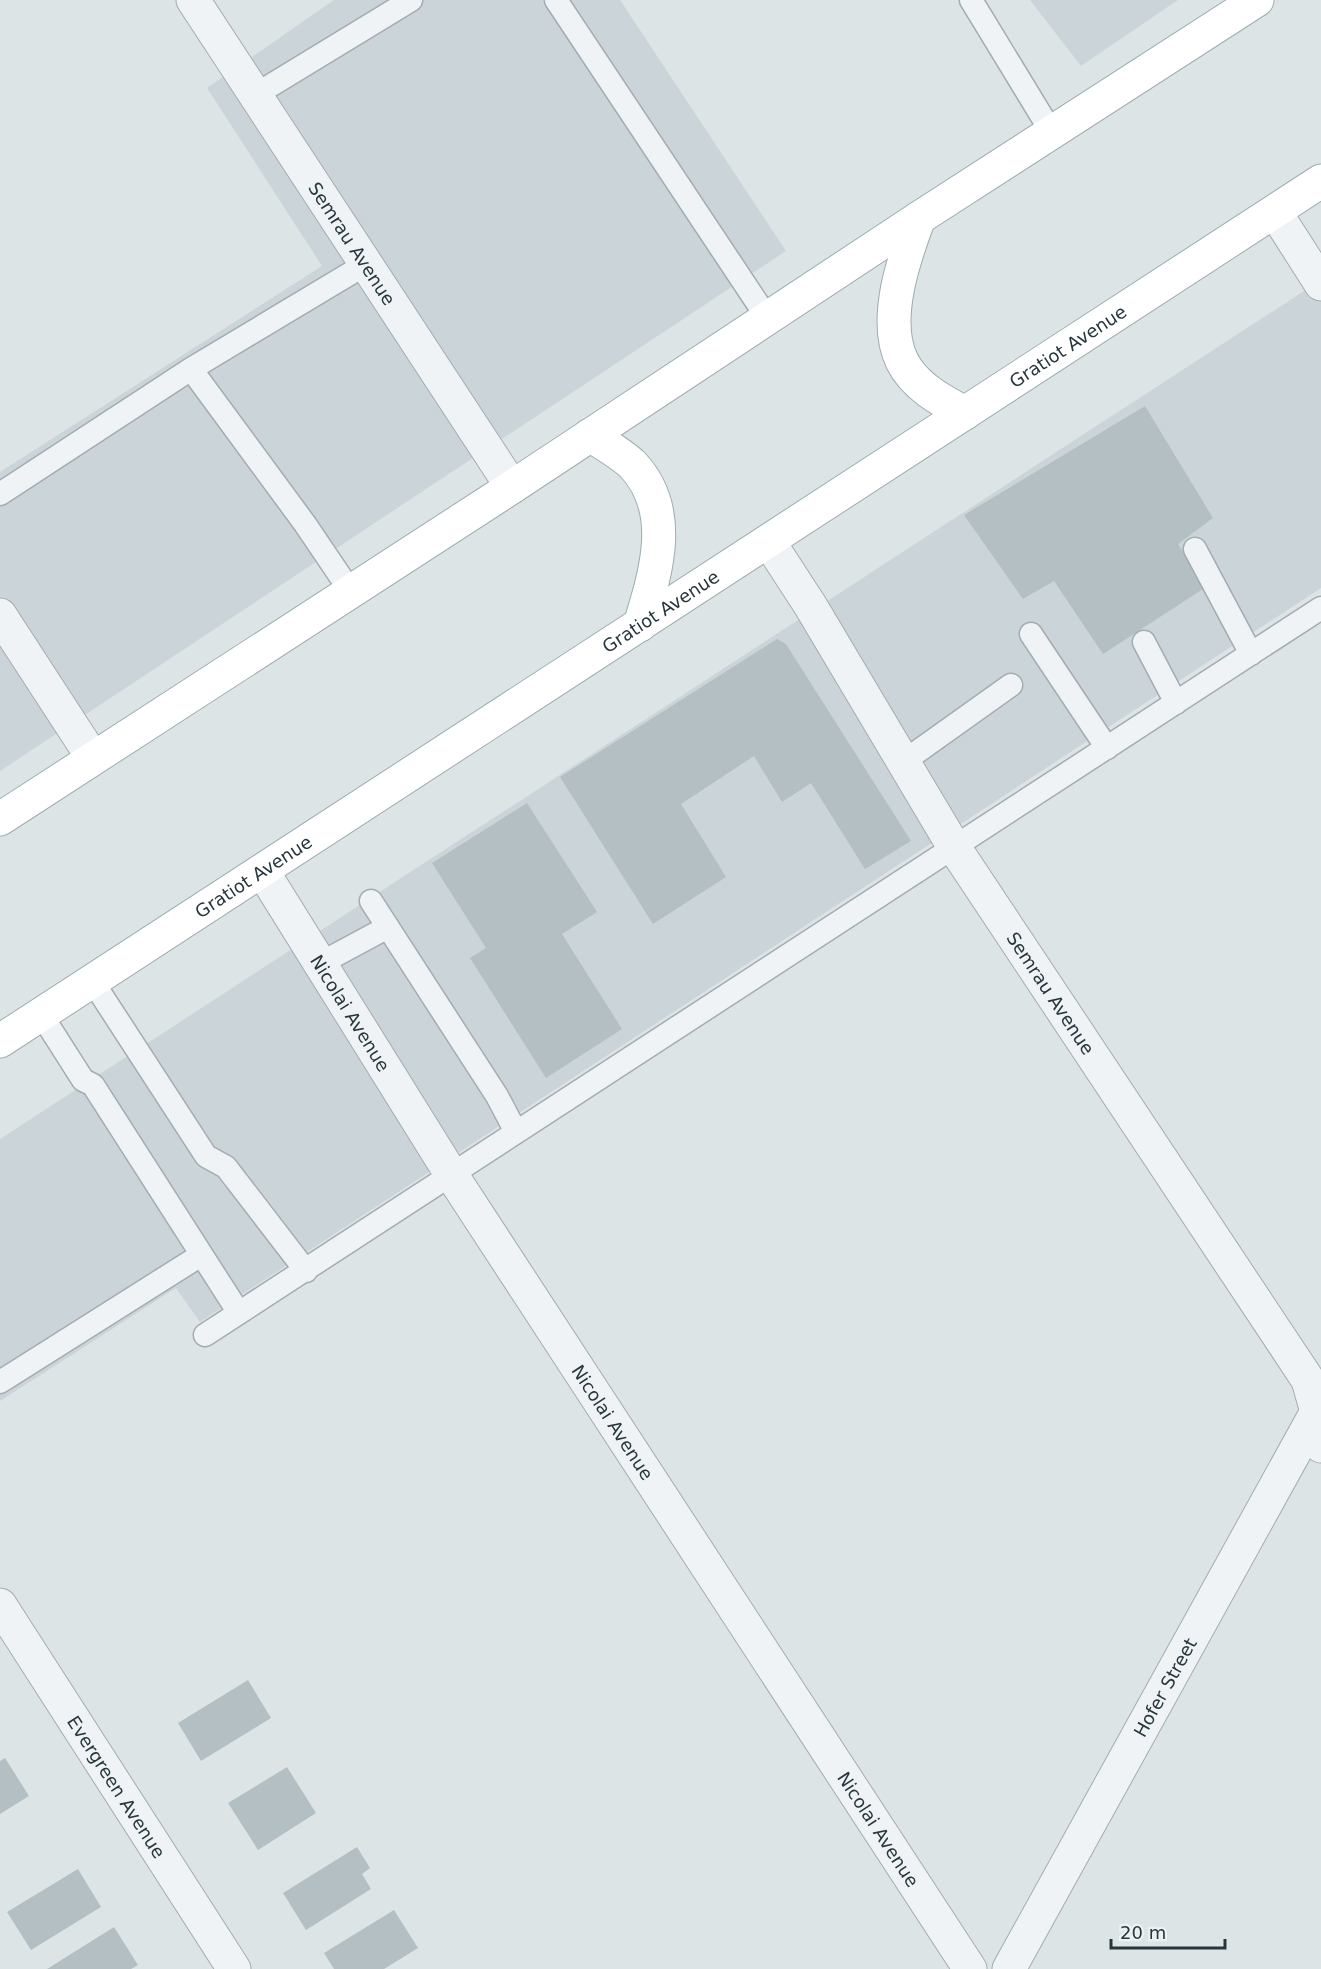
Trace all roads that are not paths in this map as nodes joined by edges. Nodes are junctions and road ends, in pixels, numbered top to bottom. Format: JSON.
{"nodes":[{"id":1,"x":193,"y":0,"type":"edge"},
{"id":2,"x":411,"y":0,"type":"edge"},
{"id":3,"x":556,"y":0,"type":"edge"},
{"id":4,"x":970,"y":0,"type":"edge"},
{"id":5,"x":1257,"y":0,"type":"edge"},
{"id":6,"x":255,"y":94,"type":"junction"},
{"id":7,"x":1052,"y":133,"type":"junction"},
{"id":8,"x":1321,"y":181,"type":"edge"},
{"id":9,"x":1275,"y":212,"type":"junction"},
{"id":10,"x":919,"y":218,"type":"junction"},
{"id":11,"x":366,"y":264,"type":"junction"},
{"id":12,"x":1321,"y":284,"type":"edge"},
{"id":13,"x":768,"y":319,"type":"junction"},
{"id":14,"x":191,"y":369,"type":"junction"},
{"id":15,"x":965,"y":413,"type":"junction"},
{"id":16,"x":590,"y":435,"type":"junction"},
{"id":17,"x":512,"y":487,"type":"junction"},
{"id":18,"x":0,"y":494,"type":"edge"},
{"id":19,"x":769,"y":542,"type":"junction"},
{"id":20,"x":1195,"y":549,"type":"dead end"},
{"id":21,"x":351,"y":591,"type":"junction"},
{"id":22,"x":1321,"y":608,"type":"edge"},
{"id":23,"x":0,"y":615,"type":"edge"},
{"id":24,"x":640,"y":625,"type":"junction"},
{"id":25,"x":1031,"y":634,"type":"dead end"},
{"id":26,"x":1144,"y":642,"type":"dead end"},
{"id":27,"x":1251,"y":654,"type":"junction"},
{"id":28,"x":1011,"y":685,"type":"dead end"},
{"id":29,"x":1176,"y":703,"type":"junction"},
{"id":30,"x":1107,"y":748,"type":"junction"},
{"id":31,"x":93,"y":758,"type":"junction"},
{"id":32,"x":903,"y":762,"type":"junction"},
{"id":33,"x":0,"y":819,"type":"edge"},
{"id":34,"x":954,"y":848,"type":"junction"},
{"id":35,"x":263,"y":872,"type":"junction"},
{"id":36,"x":371,"y":901,"type":"dead end"},
{"id":37,"x":388,"y":927,"type":"junction"},
{"id":38,"x":321,"y":963,"type":"junction"},
{"id":39,"x":93,"y":982,"type":"junction"},
{"id":40,"x":41,"y":1014,"type":"junction"},
{"id":41,"x":0,"y":1041,"type":"edge"},
{"id":42,"x":516,"y":1132,"type":"junction"},
{"id":43,"x":451,"y":1174,"type":"junction"},
{"id":44,"x":201,"y":1255,"type":"junction"},
{"id":45,"x":306,"y":1271,"type":"junction"},
{"id":46,"x":238,"y":1313,"type":"junction"},
{"id":47,"x":205,"y":1335,"type":"dead end"},
{"id":48,"x":0,"y":1382,"type":"edge"},
{"id":49,"x":1319,"y":1408,"type":"edge"},
{"id":50,"x":1321,"y":1446,"type":"edge"},
{"id":51,"x":0,"y":1605,"type":"edge"},
{"id":52,"x":234,"y":1969,"type":"edge"},
{"id":53,"x":970,"y":1969,"type":"edge"},
{"id":54,"x":1009,"y":1969,"type":"edge"}],
"edges":[{"from":1,"to":6,"type":"street","name":"Semrau Avenue"},
{"from":2,"to":6,"type":"lane"},
{"from":3,"to":13,"type":"lane"},
{"from":4,"to":7,"type":"lane"},
{"from":5,"to":7,"type":"main road"},
{"from":6,"to":11,"type":"street","name":"Semrau Avenue"},
{"from":7,"to":10,"type":"main road"},
{"from":8,"to":9,"type":"main road","name":"Gratiot Avenue"},
{"from":9,"to":12,"type":"street"},
{"from":9,"to":15,"type":"main road","name":"Gratiot Avenue"},
{"from":10,"to":13,"type":"main road"},
{"from":10,"to":15,"type":"main road"},
{"from":11,"to":14,"type":"lane"},
{"from":11,"to":17,"type":"street","name":"Semrau Avenue"},
{"from":13,"to":16,"type":"main road"},
{"from":14,"to":18,"type":"lane"},
{"from":14,"to":21,"type":"lane"},
{"from":15,"to":19,"type":"main road","name":"Gratiot Avenue"},
{"from":16,"to":17,"type":"main road"},
{"from":16,"to":24,"type":"main road"},
{"from":17,"to":21,"type":"main road"},
{"from":19,"to":24,"type":"main road","name":"Gratiot Avenue"},
{"from":19,"to":32,"type":"street","name":"Semrau Avenue"},
{"from":20,"to":27,"type":"lane"},
{"from":21,"to":31,"type":"main road"},
{"from":22,"to":27,"type":"lane"},
{"from":23,"to":31,"type":"street"},
{"from":24,"to":35,"type":"main road","name":"Gratiot Avenue"},
{"from":25,"to":30,"type":"lane"},
{"from":26,"to":29,"type":"lane"},
{"from":27,"to":29,"type":"lane"},
{"from":28,"to":32,"type":"lane"},
{"from":29,"to":30,"type":"lane"},
{"from":30,"to":34,"type":"lane"},
{"from":31,"to":33,"type":"main road"},
{"from":32,"to":34,"type":"street","name":"Semrau Avenue"},
{"from":34,"to":42,"type":"lane"},
{"from":34,"to":49,"type":"street","name":"Semrau Avenue"},
{"from":35,"to":38,"type":"street","name":"Nicolai Avenue"},
{"from":35,"to":39,"type":"main road","name":"Gratiot Avenue"},
{"from":36,"to":37,"type":"lane"},
{"from":37,"to":38,"type":"lane"},
{"from":37,"to":42,"type":"lane"},
{"from":38,"to":43,"type":"street","name":"Nicolai Avenue"},
{"from":39,"to":40,"type":"main road","name":"Gratiot Avenue"},
{"from":39,"to":45,"type":"lane"},
{"from":40,"to":41,"type":"main road","name":"Gratiot Avenue"},
{"from":40,"to":44,"type":"lane"},
{"from":42,"to":43,"type":"lane"},
{"from":43,"to":45,"type":"lane"},
{"from":43,"to":53,"type":"street","name":"Nicolai Avenue"},
{"from":44,"to":46,"type":"lane"},
{"from":44,"to":48,"type":"lane"},
{"from":45,"to":46,"type":"lane"},
{"from":46,"to":47,"type":"lane"},
{"from":49,"to":50,"type":"street","name":"Semrau Avenue"},
{"from":49,"to":54,"type":"street","name":"Hofer Street"},
{"from":51,"to":52,"type":"street","name":"Evergreen Avenue"}]}
